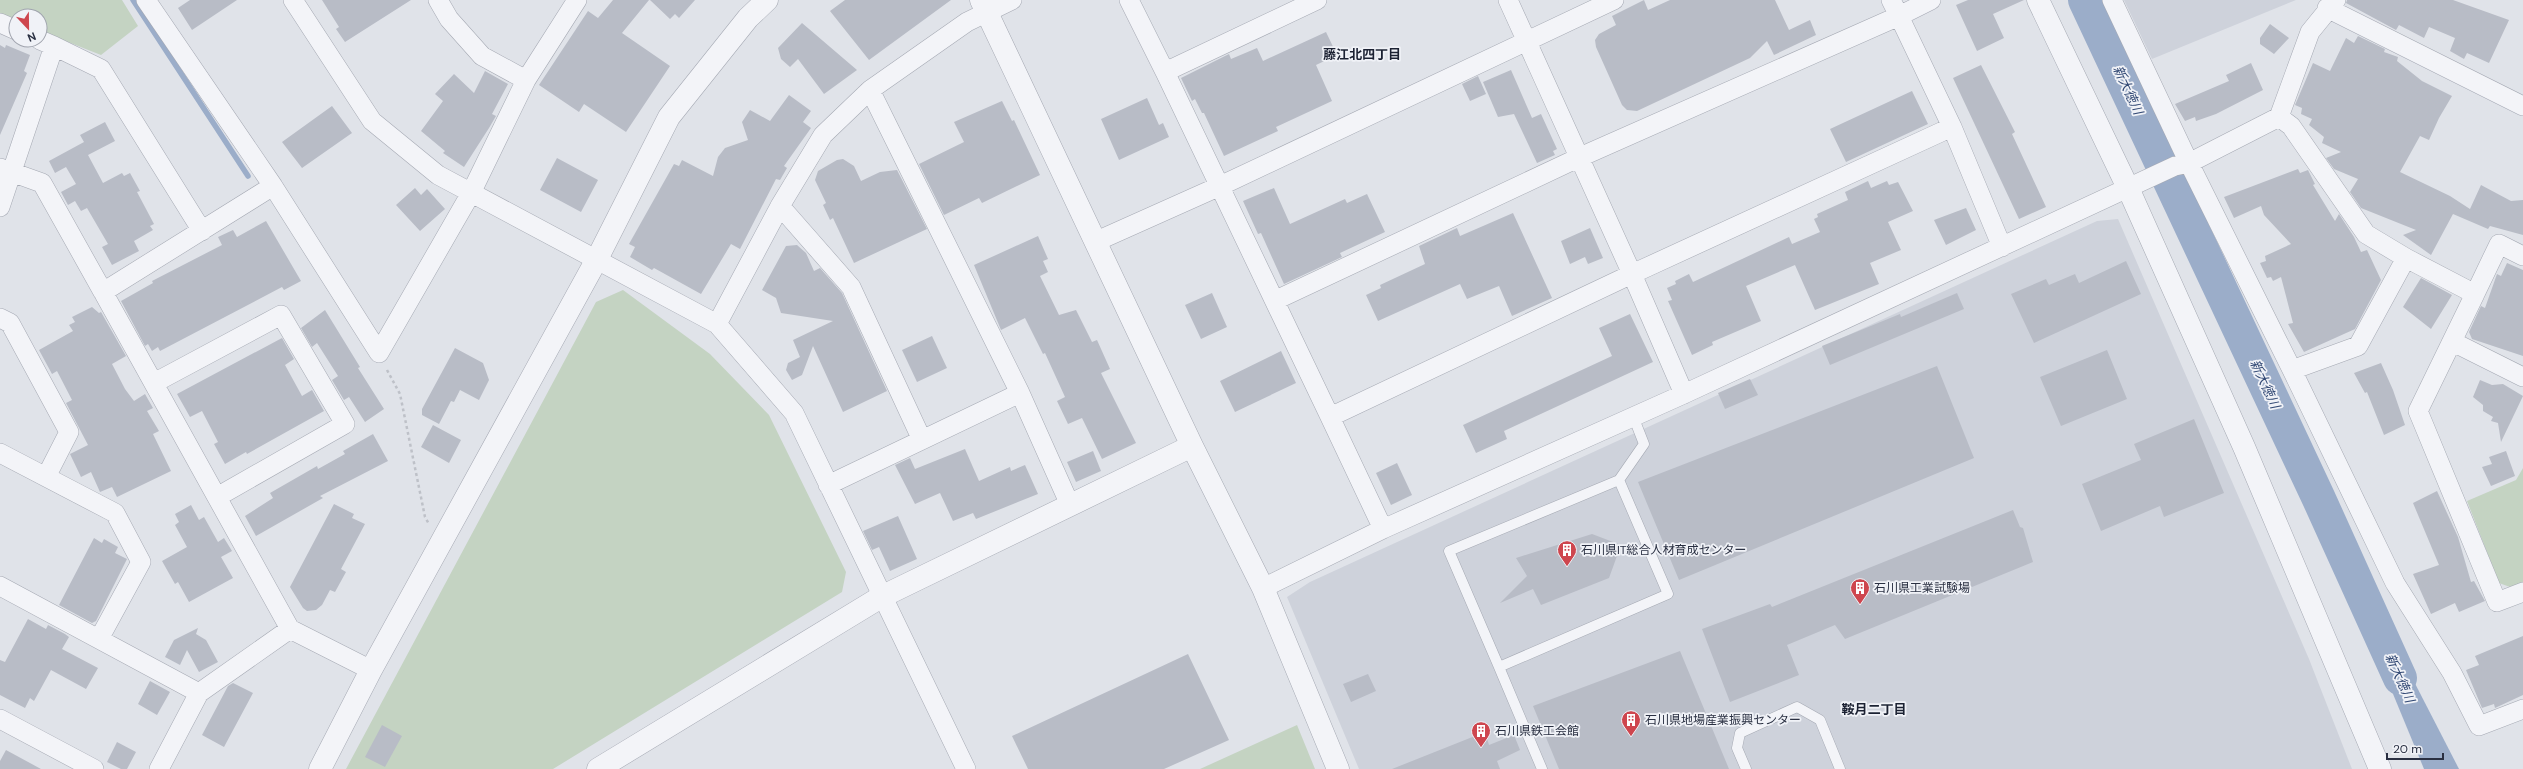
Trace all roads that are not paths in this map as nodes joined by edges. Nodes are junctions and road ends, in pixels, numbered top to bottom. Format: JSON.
{"nodes":[{"id":1,"x":146,"y":0,"type":"edge"},
{"id":2,"x":293,"y":0,"type":"edge"},
{"id":3,"x":438,"y":0,"type":"edge"},
{"id":4,"x":767,"y":0,"type":"edge"},
{"id":5,"x":1012,"y":0,"type":"edge"},
{"id":6,"x":1129,"y":0,"type":"edge"},
{"id":7,"x":1317,"y":0,"type":"edge"},
{"id":8,"x":1508,"y":0,"type":"edge"},
{"id":9,"x":1614,"y":0,"type":"edge"},
{"id":10,"x":1931,"y":0,"type":"edge"},
{"id":11,"x":2038,"y":0,"type":"edge"},
{"id":12,"x":2112,"y":0,"type":"edge"},
{"id":13,"x":574,"y":2,"type":"edge"},
{"id":14,"x":2332,"y":4,"type":"edge"},
{"id":15,"x":984,"y":6,"type":"edge"},
{"id":16,"x":1895,"y":8,"type":"edge"},
{"id":17,"x":1527,"y":40,"type":"junction"},
{"id":18,"x":48,"y":43,"type":"edge"},
{"id":19,"x":45,"y":48,"type":"edge"},
{"id":20,"x":1165,"y":72,"type":"junction"},
{"id":21,"x":526,"y":80,"type":"junction"},
{"id":22,"x":870,"y":90,"type":"junction"},
{"id":23,"x":2523,"y":106,"type":"edge"},
{"id":24,"x":2279,"y":117,"type":"junction"},
{"id":25,"x":1952,"y":127,"type":"junction"},
{"id":26,"x":1578,"y":158,"type":"junction"},
{"id":27,"x":2182,"y":165,"type":"junction"},
{"id":28,"x":6,"y":170,"type":"edge"},
{"id":29,"x":273,"y":186,"type":"junction"},
{"id":30,"x":1220,"y":186,"type":"junction"},
{"id":31,"x":2128,"y":188,"type":"junction"},
{"id":32,"x":471,"y":193,"type":"junction"},
{"id":33,"x":780,"y":206,"type":"junction"},
{"id":34,"x":0,"y":207,"type":"edge"},
{"id":35,"x":202,"y":231,"type":"junction"},
{"id":36,"x":1097,"y":241,"type":"junction"},
{"id":37,"x":2002,"y":247,"type":"junction"},
{"id":38,"x":2523,"y":256,"type":"edge"},
{"id":39,"x":597,"y":258,"type":"junction"},
{"id":40,"x":2406,"y":258,"type":"junction"},
{"id":41,"x":1632,"y":274,"type":"junction"},
{"id":42,"x":104,"y":292,"type":"junction"},
{"id":43,"x":2476,"y":294,"type":"junction"},
{"id":44,"x":1276,"y":300,"type":"junction"},
{"id":45,"x":0,"y":318,"type":"edge"},
{"id":46,"x":717,"y":324,"type":"junction"},
{"id":47,"x":2453,"y":342,"type":"junction"},
{"id":48,"x":2292,"y":370,"type":"junction"},
{"id":49,"x":2523,"y":377,"type":"edge"},
{"id":50,"x":154,"y":383,"type":"junction"},
{"id":51,"x":1020,"y":393,"type":"junction"},
{"id":52,"x":1684,"y":394,"type":"junction"},
{"id":53,"x":1633,"y":416,"type":"junction"},
{"id":54,"x":1330,"y":417,"type":"junction"},
{"id":55,"x":922,"y":440,"type":"junction"},
{"id":56,"x":1192,"y":446,"type":"junction"},
{"id":57,"x":0,"y":453,"type":"edge"},
{"id":58,"x":46,"y":477,"type":"junction"},
{"id":59,"x":1619,"y":480,"type":"junction"},
{"id":60,"x":828,"y":485,"type":"junction"},
{"id":61,"x":217,"y":497,"type":"junction"},
{"id":62,"x":1070,"y":505,"type":"junction"},
{"id":63,"x":1383,"y":529,"type":"junction"},
{"id":64,"x":0,"y":586,"type":"edge"},
{"id":65,"x":1263,"y":588,"type":"junction"},
{"id":66,"x":2523,"y":592,"type":"edge"},
{"id":67,"x":881,"y":597,"type":"junction"},
{"id":68,"x":290,"y":629,"type":"junction"},
{"id":69,"x":99,"y":639,"type":"junction"},
{"id":70,"x":1499,"y":667,"type":"junction"},
{"id":71,"x":371,"y":670,"type":"junction"},
{"id":72,"x":199,"y":692,"type":"junction"},
{"id":73,"x":2523,"y":709,"type":"edge"},
{"id":74,"x":0,"y":719,"type":"edge"},
{"id":75,"x":94,"y":769,"type":"edge"},
{"id":76,"x":159,"y":769,"type":"edge"},
{"id":77,"x":320,"y":769,"type":"edge"},
{"id":78,"x":598,"y":769,"type":"edge"},
{"id":79,"x":966,"y":769,"type":"edge"},
{"id":80,"x":1338,"y":769,"type":"edge"},
{"id":81,"x":1542,"y":769,"type":"edge"},
{"id":82,"x":1746,"y":769,"type":"edge"},
{"id":83,"x":1840,"y":769,"type":"edge"},
{"id":84,"x":2380,"y":769,"type":"edge"}],
"edges":[{"from":1,"to":29,"type":"street"},
{"from":2,"to":32,"type":"street"},
{"from":3,"to":21,"type":"street"},
{"from":4,"to":39,"type":"street"},
{"from":5,"to":15,"type":"street"},
{"from":6,"to":20,"type":"street"},
{"from":7,"to":20,"type":"street"},
{"from":8,"to":17,"type":"street"},
{"from":9,"to":17,"type":"street"},
{"from":10,"to":16,"type":"street"},
{"from":11,"to":31,"type":"street"},
{"from":12,"to":27,"type":"street"},
{"from":13,"to":21,"type":"street"},
{"from":14,"to":23,"type":"street"},
{"from":14,"to":24,"type":"street"},
{"from":15,"to":22,"type":"street"},
{"from":15,"to":36,"type":"street"},
{"from":16,"to":25,"type":"street"},
{"from":16,"to":26,"type":"street"},
{"from":17,"to":26,"type":"street"},
{"from":17,"to":30,"type":"street"},
{"from":18,"to":35,"type":"street"},
{"from":19,"to":28,"type":"street"},
{"from":20,"to":30,"type":"street"},
{"from":21,"to":32,"type":"street"},
{"from":22,"to":33,"type":"street"},
{"from":22,"to":51,"type":"street"},
{"from":24,"to":27,"type":"street"},
{"from":24,"to":40,"type":"street"},
{"from":25,"to":37,"type":"street"},
{"from":25,"to":41,"type":"street"},
{"from":26,"to":41,"type":"street"},
{"from":26,"to":44,"type":"street"},
{"from":27,"to":31,"type":"street"},
{"from":27,"to":48,"type":"street"},
{"from":28,"to":34,"type":"street"},
{"from":28,"to":42,"type":"street"},
{"from":29,"to":32,"type":"street"},
{"from":29,"to":35,"type":"street"},
{"from":30,"to":36,"type":"street"},
{"from":30,"to":44,"type":"street"},
{"from":31,"to":37,"type":"street"},
{"from":31,"to":84,"type":"street"},
{"from":32,"to":39,"type":"street"},
{"from":33,"to":46,"type":"street"},
{"from":33,"to":55,"type":"street"},
{"from":35,"to":42,"type":"street"},
{"from":36,"to":56,"type":"street"},
{"from":37,"to":52,"type":"street"},
{"from":38,"to":43,"type":"street"},
{"from":39,"to":46,"type":"street"},
{"from":39,"to":71,"type":"street"},
{"from":40,"to":43,"type":"street"},
{"from":40,"to":48,"type":"street"},
{"from":41,"to":52,"type":"street"},
{"from":41,"to":54,"type":"street"},
{"from":42,"to":50,"type":"street"},
{"from":43,"to":47,"type":"street"},
{"from":44,"to":54,"type":"street"},
{"from":45,"to":58,"type":"street"},
{"from":46,"to":60,"type":"street"},
{"from":47,"to":49,"type":"street"},
{"from":47,"to":66,"type":"street"},
{"from":48,"to":73,"type":"street"},
{"from":50,"to":61,"type":"street"},
{"from":50,"to":61,"type":"street"},
{"from":51,"to":55,"type":"street"},
{"from":51,"to":62,"type":"street"},
{"from":52,"to":53,"type":"street"},
{"from":53,"to":59,"type":"lane"},
{"from":53,"to":63,"type":"street"},
{"from":54,"to":63,"type":"street"},
{"from":55,"to":60,"type":"street"},
{"from":56,"to":62,"type":"street"},
{"from":56,"to":65,"type":"street"},
{"from":57,"to":58,"type":"street"},
{"from":58,"to":69,"type":"street"},
{"from":59,"to":70,"type":"lane"},
{"from":59,"to":70,"type":"lane"},
{"from":60,"to":67,"type":"street"},
{"from":61,"to":68,"type":"street"},
{"from":62,"to":67,"type":"street"},
{"from":63,"to":65,"type":"street"},
{"from":64,"to":69,"type":"street"},
{"from":65,"to":80,"type":"street"},
{"from":67,"to":78,"type":"street"},
{"from":67,"to":79,"type":"street"},
{"from":68,"to":71,"type":"street"},
{"from":68,"to":72,"type":"street"},
{"from":69,"to":72,"type":"street"},
{"from":70,"to":81,"type":"lane"},
{"from":71,"to":77,"type":"street"},
{"from":72,"to":76,"type":"street"},
{"from":74,"to":75,"type":"street"},
{"from":82,"to":83,"type":"lane"}]}
